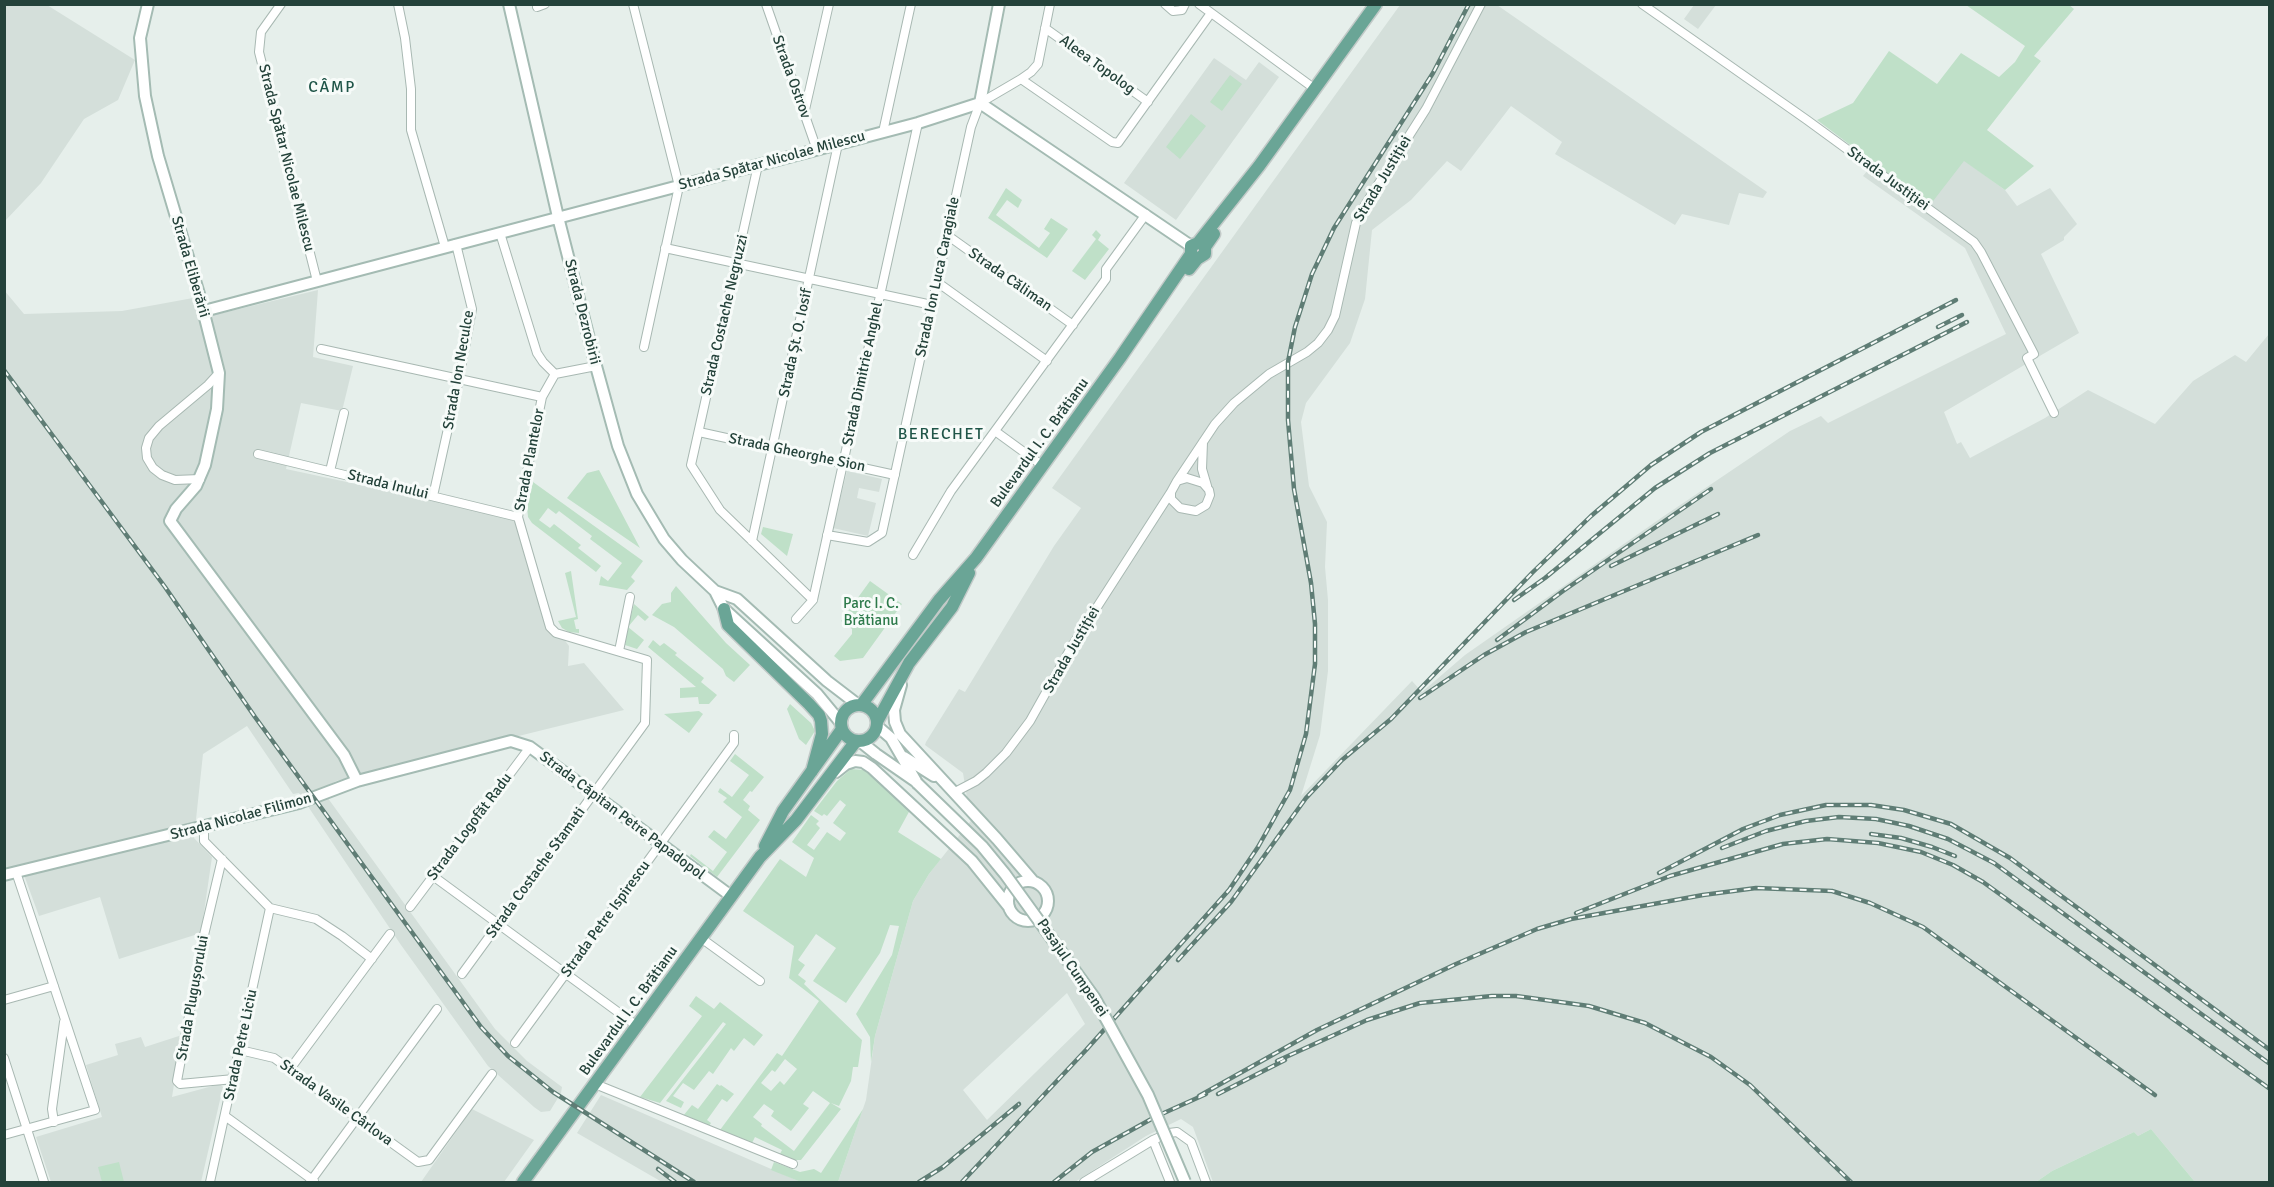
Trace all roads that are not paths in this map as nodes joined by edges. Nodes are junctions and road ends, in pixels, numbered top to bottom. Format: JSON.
{"nodes":[{"id":1,"x":148,"y":4,"type":"edge"},
{"id":2,"x":281,"y":4,"type":"edge"},
{"id":3,"x":398,"y":4,"type":"edge"},
{"id":4,"x":509,"y":4,"type":"edge"},
{"id":5,"x":633,"y":4,"type":"edge"},
{"id":6,"x":766,"y":4,"type":"edge"},
{"id":7,"x":828,"y":4,"type":"edge"},
{"id":8,"x":911,"y":4,"type":"edge"},
{"id":9,"x":999,"y":4,"type":"edge"},
{"id":10,"x":1050,"y":4,"type":"edge"},
{"id":11,"x":1165,"y":4,"type":"edge"},
{"id":12,"x":1185,"y":4,"type":"edge"},
{"id":13,"x":1199,"y":4,"type":"edge"},
{"id":14,"x":1376,"y":4,"type":"edge"},
{"id":15,"x":1480,"y":4,"type":"edge"},
{"id":16,"x":1642,"y":4,"type":"edge"},
{"id":17,"x":1211,"y":13,"type":"junction"},
{"id":18,"x":1046,"y":27,"type":"junction"},
{"id":19,"x":1021,"y":80,"type":"junction"},
{"id":20,"x":1315,"y":89,"type":"junction"},
{"id":21,"x":1148,"y":102,"type":"junction"},
{"id":22,"x":980,"y":103,"type":"junction"},
{"id":23,"x":804,"y":114,"type":"junction"},
{"id":24,"x":918,"y":123,"type":"junction"},
{"id":25,"x":882,"y":132,"type":"junction"},
{"id":26,"x":838,"y":144,"type":"junction"},
{"id":27,"x":817,"y":150,"type":"junction"},
{"id":28,"x":758,"y":165,"type":"junction"},
{"id":29,"x":1259,"y":166,"type":"junction"},
{"id":30,"x":679,"y":186,"type":"junction"},
{"id":31,"x":1146,"y":214,"type":"junction"},
{"id":32,"x":558,"y":217,"type":"junction"},
{"id":33,"x":1224,"y":218,"type":"junction"},
{"id":34,"x":500,"y":232,"type":"junction"},
{"id":35,"x":947,"y":235,"type":"junction"},
{"id":36,"x":456,"y":244,"type":"junction"},
{"id":37,"x":444,"y":247,"type":"junction"},
{"id":38,"x":665,"y":248,"type":"junction"},
{"id":39,"x":1196,"y":250,"type":"junction"},
{"id":40,"x":736,"y":263,"type":"junction"},
{"id":41,"x":809,"y":279,"type":"junction"},
{"id":42,"x":317,"y":281,"type":"junction"},
{"id":43,"x":937,"y":282,"type":"junction"},
{"id":44,"x":1173,"y":289,"type":"junction"},
{"id":45,"x":881,"y":294,"type":"junction"},
{"id":46,"x":932,"y":305,"type":"junction"},
{"id":47,"x":204,"y":311,"type":"junction"},
{"id":48,"x":1073,"y":325,"type":"junction"},
{"id":49,"x":1129,"y":346,"type":"junction"},
{"id":50,"x":644,"y":348,"type":"dead end"},
{"id":51,"x":321,"y":349,"type":"dead end"},
{"id":52,"x":1047,"y":361,"type":"junction"},
{"id":53,"x":596,"y":366,"type":"junction"},
{"id":54,"x":219,"y":373,"type":"junction"},
{"id":55,"x":555,"y":374,"type":"junction"},
{"id":56,"x":459,"y":379,"type":"junction"},
{"id":57,"x":542,"y":397,"type":"junction"},
{"id":58,"x":2054,"y":412,"type":"dead end"},
{"id":59,"x":344,"y":413,"type":"dead end"},
{"id":60,"x":995,"y":431,"type":"junction"},
{"id":61,"x":699,"y":432,"type":"junction"},
{"id":62,"x":1204,"y":441,"type":"junction"},
{"id":63,"x":773,"y":448,"type":"junction"},
{"id":64,"x":258,"y":454,"type":"dead end"},
{"id":65,"x":843,"y":464,"type":"junction"},
{"id":66,"x":1042,"y":466,"type":"junction"},
{"id":67,"x":330,"y":471,"type":"junction"},
{"id":68,"x":895,"y":475,"type":"junction"},
{"id":69,"x":201,"y":479,"type":"junction"},
{"id":70,"x":1177,"y":481,"type":"junction"},
{"id":71,"x":1209,"y":490,"type":"junction"},
{"id":72,"x":1171,"y":492,"type":"junction"},
{"id":73,"x":433,"y":496,"type":"junction"},
{"id":74,"x":518,"y":517,"type":"junction"},
{"id":75,"x":827,"y":535,"type":"junction"},
{"id":76,"x":752,"y":542,"type":"junction"},
{"id":77,"x":913,"y":555,"type":"dead end"},
{"id":78,"x":976,"y":558,"type":"junction"},
{"id":79,"x":715,"y":591,"type":"junction"},
{"id":80,"x":630,"y":597,"type":"dead end"},
{"id":81,"x":813,"y":600,"type":"junction"},
{"id":82,"x":724,"y":609,"type":"junction"},
{"id":83,"x":796,"y":619,"type":"dead end"},
{"id":84,"x":619,"y":651,"type":"junction"},
{"id":85,"x":909,"y":663,"type":"junction"},
{"id":86,"x":860,"y":704,"type":"junction"},
{"id":87,"x":646,"y":712,"type":"joint"},
{"id":88,"x":878,"y":723,"type":"junction"},
{"id":89,"x":841,"y":726,"type":"junction"},
{"id":90,"x":734,"y":735,"type":"dead end"},
{"id":91,"x":511,"y":741,"type":"joint"},
{"id":92,"x":859,"y":741,"type":"junction"},
{"id":93,"x":530,"y":747,"type":"junction"},
{"id":94,"x":900,"y":753,"type":"junction"},
{"id":95,"x":876,"y":754,"type":"junction"},
{"id":96,"x":812,"y":771,"type":"junction"},
{"id":97,"x":940,"y":778,"type":"junction"},
{"id":98,"x":826,"y":780,"type":"junction"},
{"id":99,"x":357,"y":781,"type":"junction"},
{"id":100,"x":917,"y":783,"type":"junction"},
{"id":101,"x":891,"y":785,"type":"junction"},
{"id":102,"x":955,"y":792,"type":"junction"},
{"id":103,"x":594,"y":794,"type":"junction"},
{"id":104,"x":204,"y":827,"type":"junction"},
{"id":105,"x":660,"y":844,"type":"junction"},
{"id":106,"x":760,"y":857,"type":"junction"},
{"id":107,"x":222,"y":859,"type":"junction"},
{"id":108,"x":10,"y":874,"type":"edge"},
{"id":109,"x":433,"y":876,"type":"junction"},
{"id":110,"x":1033,"y":881,"type":"junction"},
{"id":111,"x":731,"y":896,"type":"junction"},
{"id":112,"x":410,"y":907,"type":"dead end"},
{"id":113,"x":270,"y":908,"type":"junction"},
{"id":114,"x":1009,"y":908,"type":"junction"},
{"id":115,"x":498,"y":924,"type":"junction"},
{"id":116,"x":390,"y":934,"type":"dead end"},
{"id":117,"x":701,"y":938,"type":"junction"},
{"id":118,"x":372,"y":959,"type":"junction"},
{"id":119,"x":462,"y":974,"type":"dead end"},
{"id":120,"x":566,"y":974,"type":"junction"},
{"id":121,"x":760,"y":981,"type":"dead end"},
{"id":122,"x":54,"y":986,"type":"junction"},
{"id":123,"x":4,"y":1000,"type":"edge"},
{"id":124,"x":437,"y":1009,"type":"dead end"},
{"id":125,"x":64,"y":1017,"type":"junction"},
{"id":126,"x":637,"y":1026,"type":"junction"},
{"id":127,"x":515,"y":1042,"type":"dead end"},
{"id":128,"x":240,"y":1050,"type":"junction"},
{"id":129,"x":4,"y":1058,"type":"edge"},
{"id":130,"x":290,"y":1069,"type":"junction"},
{"id":131,"x":492,"y":1074,"type":"dead end"},
{"id":132,"x":234,"y":1079,"type":"junction"},
{"id":133,"x":595,"y":1084,"type":"junction"},
{"id":134,"x":225,"y":1116,"type":"junction"},
{"id":135,"x":357,"y":1118,"type":"junction"},
{"id":136,"x":54,"y":1122,"type":"junction"},
{"id":137,"x":27,"y":1129,"type":"junction"},
{"id":138,"x":4,"y":1135,"type":"edge"},
{"id":139,"x":1153,"y":1140,"type":"junction"},
{"id":140,"x":793,"y":1164,"type":"dead end"},
{"id":141,"x":313,"y":1181,"type":"edge"},
{"id":142,"x":44,"y":1182,"type":"edge"},
{"id":143,"x":210,"y":1182,"type":"edge"},
{"id":144,"x":523,"y":1182,"type":"edge"},
{"id":145,"x":1084,"y":1182,"type":"edge"},
{"id":146,"x":1170,"y":1182,"type":"edge"},
{"id":147,"x":1185,"y":1182,"type":"edge"},
{"id":148,"x":1206,"y":1182,"type":"edge"}],
"edges":[{"from":1,"to":47,"type":"street","name":"Strada Eliberării"},
{"from":2,"to":42,"type":"street","name":"Strada Spătar Nicolae Milescu"},
{"from":3,"to":37,"type":"street"},
{"from":4,"to":32,"type":"street","name":"Strada Dezrobirii"},
{"from":5,"to":30,"type":"street"},
{"from":6,"to":23,"type":"street","name":"Strada Ostrov"},
{"from":7,"to":23,"type":"street"},
{"from":8,"to":25,"type":"street"},
{"from":9,"to":22,"type":"street","name":"Strada Ion Luca Caragiale"},
{"from":10,"to":18,"type":"street","name":"Aleea Topolog"},
{"from":11,"to":12,"type":"street"},
{"from":13,"to":17,"type":"street"},
{"from":14,"to":20,"type":"main road","name":"Bulevardul I. C. Brătianu"},
{"from":15,"to":62,"type":"street","name":"Strada Justiției"},
{"from":16,"to":58,"type":"street","name":"Strada Justiției"},
{"from":17,"to":20,"type":"street"},
{"from":17,"to":21,"type":"street","name":"Aleea Topolog"},
{"from":18,"to":19,"type":"street","name":"Aleea Topolog"},
{"from":18,"to":21,"type":"street","name":"Aleea Topolog"},
{"from":19,"to":21,"type":"street","name":"Aleea Topolog"},
{"from":19,"to":22,"type":"street","name":"Aleea Topolog"},
{"from":20,"to":29,"type":"main road","name":"Bulevardul I. C. Brătianu"},
{"from":22,"to":24,"type":"street","name":"Strada Spătar Nicolae Milescu"},
{"from":22,"to":31,"type":"street"},
{"from":22,"to":35,"type":"street","name":"Strada Ion Luca Caragiale"},
{"from":23,"to":27,"type":"street","name":"Strada Ostrov"},
{"from":24,"to":25,"type":"street","name":"Strada Spătar Nicolae Milescu"},
{"from":24,"to":45,"type":"street","name":"Strada Dimitrie Anghel"},
{"from":25,"to":26,"type":"street","name":"Strada Spătar Nicolae Milescu"},
{"from":26,"to":27,"type":"street","name":"Strada Spătar Nicolae Milescu"},
{"from":26,"to":41,"type":"street","name":"Strada Șt. O. Iosif"},
{"from":27,"to":28,"type":"street","name":"Strada Spătar Nicolae Milescu"},
{"from":28,"to":30,"type":"street","name":"Strada Spătar Nicolae Milescu"},
{"from":28,"to":40,"type":"street","name":"Strada Costache Negruzzi"},
{"from":29,"to":33,"type":"main road","name":"Bulevardul I. C. Brătianu"},
{"from":29,"to":39,"type":"main road","name":"Bulevardul I. C. Brătianu"},
{"from":30,"to":32,"type":"street","name":"Strada Spătar Nicolae Milescu"},
{"from":30,"to":38,"type":"street"},
{"from":31,"to":39,"type":"street"},
{"from":31,"to":48,"type":"street"},
{"from":32,"to":34,"type":"street","name":"Strada Spătar Nicolae Milescu"},
{"from":32,"to":53,"type":"street","name":"Strada Dezrobirii"},
{"from":33,"to":39,"type":"main road","name":"Bulevardul I. C. Brătianu"},
{"from":33,"to":44,"type":"main road"},
{"from":34,"to":36,"type":"street","name":"Strada Spătar Nicolae Milescu"},
{"from":34,"to":55,"type":"street"},
{"from":35,"to":43,"type":"street","name":"Strada Ion Luca Caragiale"},
{"from":35,"to":48,"type":"street","name":"Strada Căliman"},
{"from":36,"to":37,"type":"street","name":"Strada Spătar Nicolae Milescu"},
{"from":36,"to":56,"type":"street","name":"Strada Ion Neculce"},
{"from":37,"to":42,"type":"street","name":"Strada Spătar Nicolae Milescu"},
{"from":38,"to":40,"type":"street"},
{"from":38,"to":50,"type":"street"},
{"from":39,"to":44,"type":"main road","name":"Bulevardul I. C. Brătianu"},
{"from":39,"to":49,"type":"main road","name":"Bulevardul I. C. Brătianu"},
{"from":40,"to":41,"type":"street"},
{"from":40,"to":61,"type":"street","name":"Strada Costache Negruzzi"},
{"from":41,"to":45,"type":"street"},
{"from":41,"to":63,"type":"street","name":"Strada Șt. O. Iosif"},
{"from":42,"to":47,"type":"street","name":"Strada Spătar Nicolae Milescu"},
{"from":43,"to":46,"type":"street","name":"Strada Ion Luca Caragiale"},
{"from":43,"to":52,"type":"street"},
{"from":44,"to":49,"type":"main road","name":"Bulevardul I. C. Brătianu"},
{"from":45,"to":46,"type":"street"},
{"from":45,"to":65,"type":"street","name":"Strada Dimitrie Anghel"},
{"from":46,"to":68,"type":"street","name":"Strada Ion Luca Caragiale"},
{"from":47,"to":54,"type":"street","name":"Strada Eliberării"},
{"from":48,"to":52,"type":"street"},
{"from":49,"to":66,"type":"main road","name":"Bulevardul I. C. Brătianu"},
{"from":51,"to":56,"type":"street"},
{"from":52,"to":60,"type":"street"},
{"from":53,"to":55,"type":"street"},
{"from":53,"to":79,"type":"street","name":"Strada Dezrobirii"},
{"from":54,"to":69,"type":"street","name":"Strada Eliberării"},
{"from":54,"to":69,"type":"street"},
{"from":55,"to":57,"type":"street","name":"Strada Plantelor"},
{"from":56,"to":57,"type":"street"},
{"from":56,"to":73,"type":"street","name":"Strada Ion Neculce"},
{"from":57,"to":74,"type":"street","name":"Strada Plantelor"},
{"from":59,"to":67,"type":"street"},
{"from":60,"to":66,"type":"street"},
{"from":60,"to":77,"type":"street"},
{"from":61,"to":63,"type":"street","name":"Strada Gheorghe Sion"},
{"from":61,"to":76,"type":"street","name":"Strada Costache Negruzzi"},
{"from":62,"to":70,"type":"street","name":"Strada Justiției"},
{"from":62,"to":71,"type":"street"},
{"from":63,"to":65,"type":"street","name":"Strada Gheorghe Sion"},
{"from":63,"to":76,"type":"street","name":"Strada Șt. O. Iosif"},
{"from":64,"to":67,"type":"street","name":"Strada Inului"},
{"from":65,"to":68,"type":"street","name":"Strada Gheorghe Sion"},
{"from":65,"to":75,"type":"street","name":"Strada Dimitrie Anghel"},
{"from":66,"to":78,"type":"main road","name":"Bulevardul I. C. Brătianu"},
{"from":67,"to":73,"type":"street","name":"Strada Inului"},
{"from":68,"to":75,"type":"street","name":"Strada Ion Luca Caragiale"},
{"from":69,"to":99,"type":"street","name":"Strada Eliberării"},
{"from":70,"to":71,"type":"street"},
{"from":70,"to":72,"type":"street"},
{"from":71,"to":72,"type":"street"},
{"from":72,"to":102,"type":"street","name":"Strada Justiției"},
{"from":73,"to":74,"type":"street","name":"Strada Inului"},
{"from":74,"to":84,"type":"street","name":"Strada Plantelor"},
{"from":75,"to":81,"type":"street","name":"Strada Dimitrie Anghel"},
{"from":76,"to":81,"type":"street"},
{"from":78,"to":85,"type":"main road","name":"Bulevardul I. C. Brătianu"},
{"from":78,"to":86,"type":"main road","name":"Bulevardul I. C. Brătianu"},
{"from":79,"to":82,"type":"street","name":"Strada Dezrobirii"},
{"from":79,"to":86,"type":"street","name":"Strada Dezrobirii"},
{"from":80,"to":84,"type":"street"},
{"from":81,"to":83,"type":"street","name":"Strada Dimitrie Anghel"},
{"from":82,"to":89,"type":"street","name":"Strada Dezrobirii"},
{"from":82,"to":96,"type":"main road"},
{"from":84,"to":87,"type":"street","name":"Strada Plantelor"},
{"from":85,"to":88,"type":"main road","name":"Bulevardul I. C. Brătianu"},
{"from":85,"to":97,"type":"street"},
{"from":86,"to":88,"type":"main road"},
{"from":86,"to":89,"type":"main road"},
{"from":87,"to":103,"type":"street","name":"Strada Costache Stamati"},
{"from":88,"to":92,"type":"main road"},
{"from":88,"to":94,"type":"street"},
{"from":89,"to":92,"type":"main road"},
{"from":89,"to":96,"type":"main road","name":"Bulevardul I. C. Brătianu"},
{"from":90,"to":105,"type":"street","name":"Strada Petre Ispirescu"},
{"from":91,"to":93,"type":"street","name":"Strada Căpitan Petre Papadopol"},
{"from":91,"to":99,"type":"street","name":"Strada Nicolae Filimon"},
{"from":92,"to":95,"type":"street"},
{"from":92,"to":98,"type":"main road","name":"Bulevardul I. C. Brătianu"},
{"from":93,"to":103,"type":"street","name":"Strada Căpitan Petre Papadopol"},
{"from":93,"to":109,"type":"street","name":"Strada Logofăt Radu"},
{"from":94,"to":97,"type":"street"},
{"from":94,"to":100,"type":"street"},
{"from":95,"to":100,"type":"street"},
{"from":95,"to":101,"type":"street"},
{"from":96,"to":106,"type":"main road","name":"Bulevardul I. C. Brătianu"},
{"from":97,"to":102,"type":"street"},
{"from":98,"to":101,"type":"street"},
{"from":98,"to":106,"type":"main road","name":"Bulevardul I. C. Brătianu"},
{"from":99,"to":104,"type":"street","name":"Strada Nicolae Filimon"},
{"from":100,"to":147,"type":"street","name":"Pasajul Cumpenei","bridge":true},
{"from":101,"to":114,"type":"street"},
{"from":102,"to":110,"type":"street"},
{"from":103,"to":105,"type":"street","name":"Strada Căpitan Petre Papadopol"},
{"from":103,"to":115,"type":"street","name":"Strada Costache Stamati"},
{"from":104,"to":107,"type":"street"},
{"from":104,"to":108,"type":"street","name":"Strada Nicolae Filimon"},
{"from":105,"to":111,"type":"street","name":"Strada Căpitan Petre Papadopol"},
{"from":105,"to":120,"type":"street","name":"Strada Petre Ispirescu"},
{"from":106,"to":111,"type":"main road","name":"Bulevardul I. C. Brătianu"},
{"from":107,"to":113,"type":"street"},
{"from":107,"to":132,"type":"street","name":"Strada Plugușorului"},
{"from":108,"to":122,"type":"street"},
{"from":109,"to":112,"type":"street","name":"Strada Logofăt Radu"},
{"from":109,"to":115,"type":"street"},
{"from":110,"to":114,"type":"street"},
{"from":110,"to":114,"type":"street"},
{"from":111,"to":117,"type":"main road","name":"Bulevardul I. C. Brătianu"},
{"from":113,"to":118,"type":"street"},
{"from":113,"to":128,"type":"street","name":"Strada Petre Liciu"},
{"from":115,"to":119,"type":"street","name":"Strada Costache Stamati"},
{"from":115,"to":120,"type":"street"},
{"from":116,"to":118,"type":"street"},
{"from":117,"to":121,"type":"street"},
{"from":117,"to":126,"type":"main road","name":"Bulevardul I. C. Brătianu"},
{"from":118,"to":130,"type":"street"},
{"from":120,"to":126,"type":"street"},
{"from":120,"to":127,"type":"street","name":"Strada Petre Ispirescu"},
{"from":122,"to":123,"type":"street"},
{"from":122,"to":125,"type":"street"},
{"from":124,"to":135,"type":"street"},
{"from":125,"to":136,"type":"street"},
{"from":125,"to":136,"type":"street"},
{"from":126,"to":133,"type":"main road","name":"Bulevardul I. C. Brătianu"},
{"from":128,"to":130,"type":"street","name":"Strada Vasile Cârlova"},
{"from":128,"to":132,"type":"street","name":"Strada Petre Liciu"},
{"from":129,"to":137,"type":"street"},
{"from":130,"to":135,"type":"street","name":"Strada Vasile Cârlova"},
{"from":131,"to":135,"type":"street","name":"Strada Vasile Cârlova"},
{"from":132,"to":134,"type":"street","name":"Strada Petre Liciu"},
{"from":133,"to":140,"type":"street"},
{"from":133,"to":144,"type":"main road","name":"Bulevardul I. C. Brătianu"},
{"from":134,"to":141,"type":"street"},
{"from":134,"to":143,"type":"street","name":"Strada Petre Liciu"},
{"from":135,"to":141,"type":"street"},
{"from":136,"to":137,"type":"street"},
{"from":137,"to":138,"type":"street"},
{"from":137,"to":142,"type":"street"},
{"from":139,"to":145,"type":"street"},
{"from":139,"to":146,"type":"street"},
{"from":139,"to":148,"type":"street"}]}
